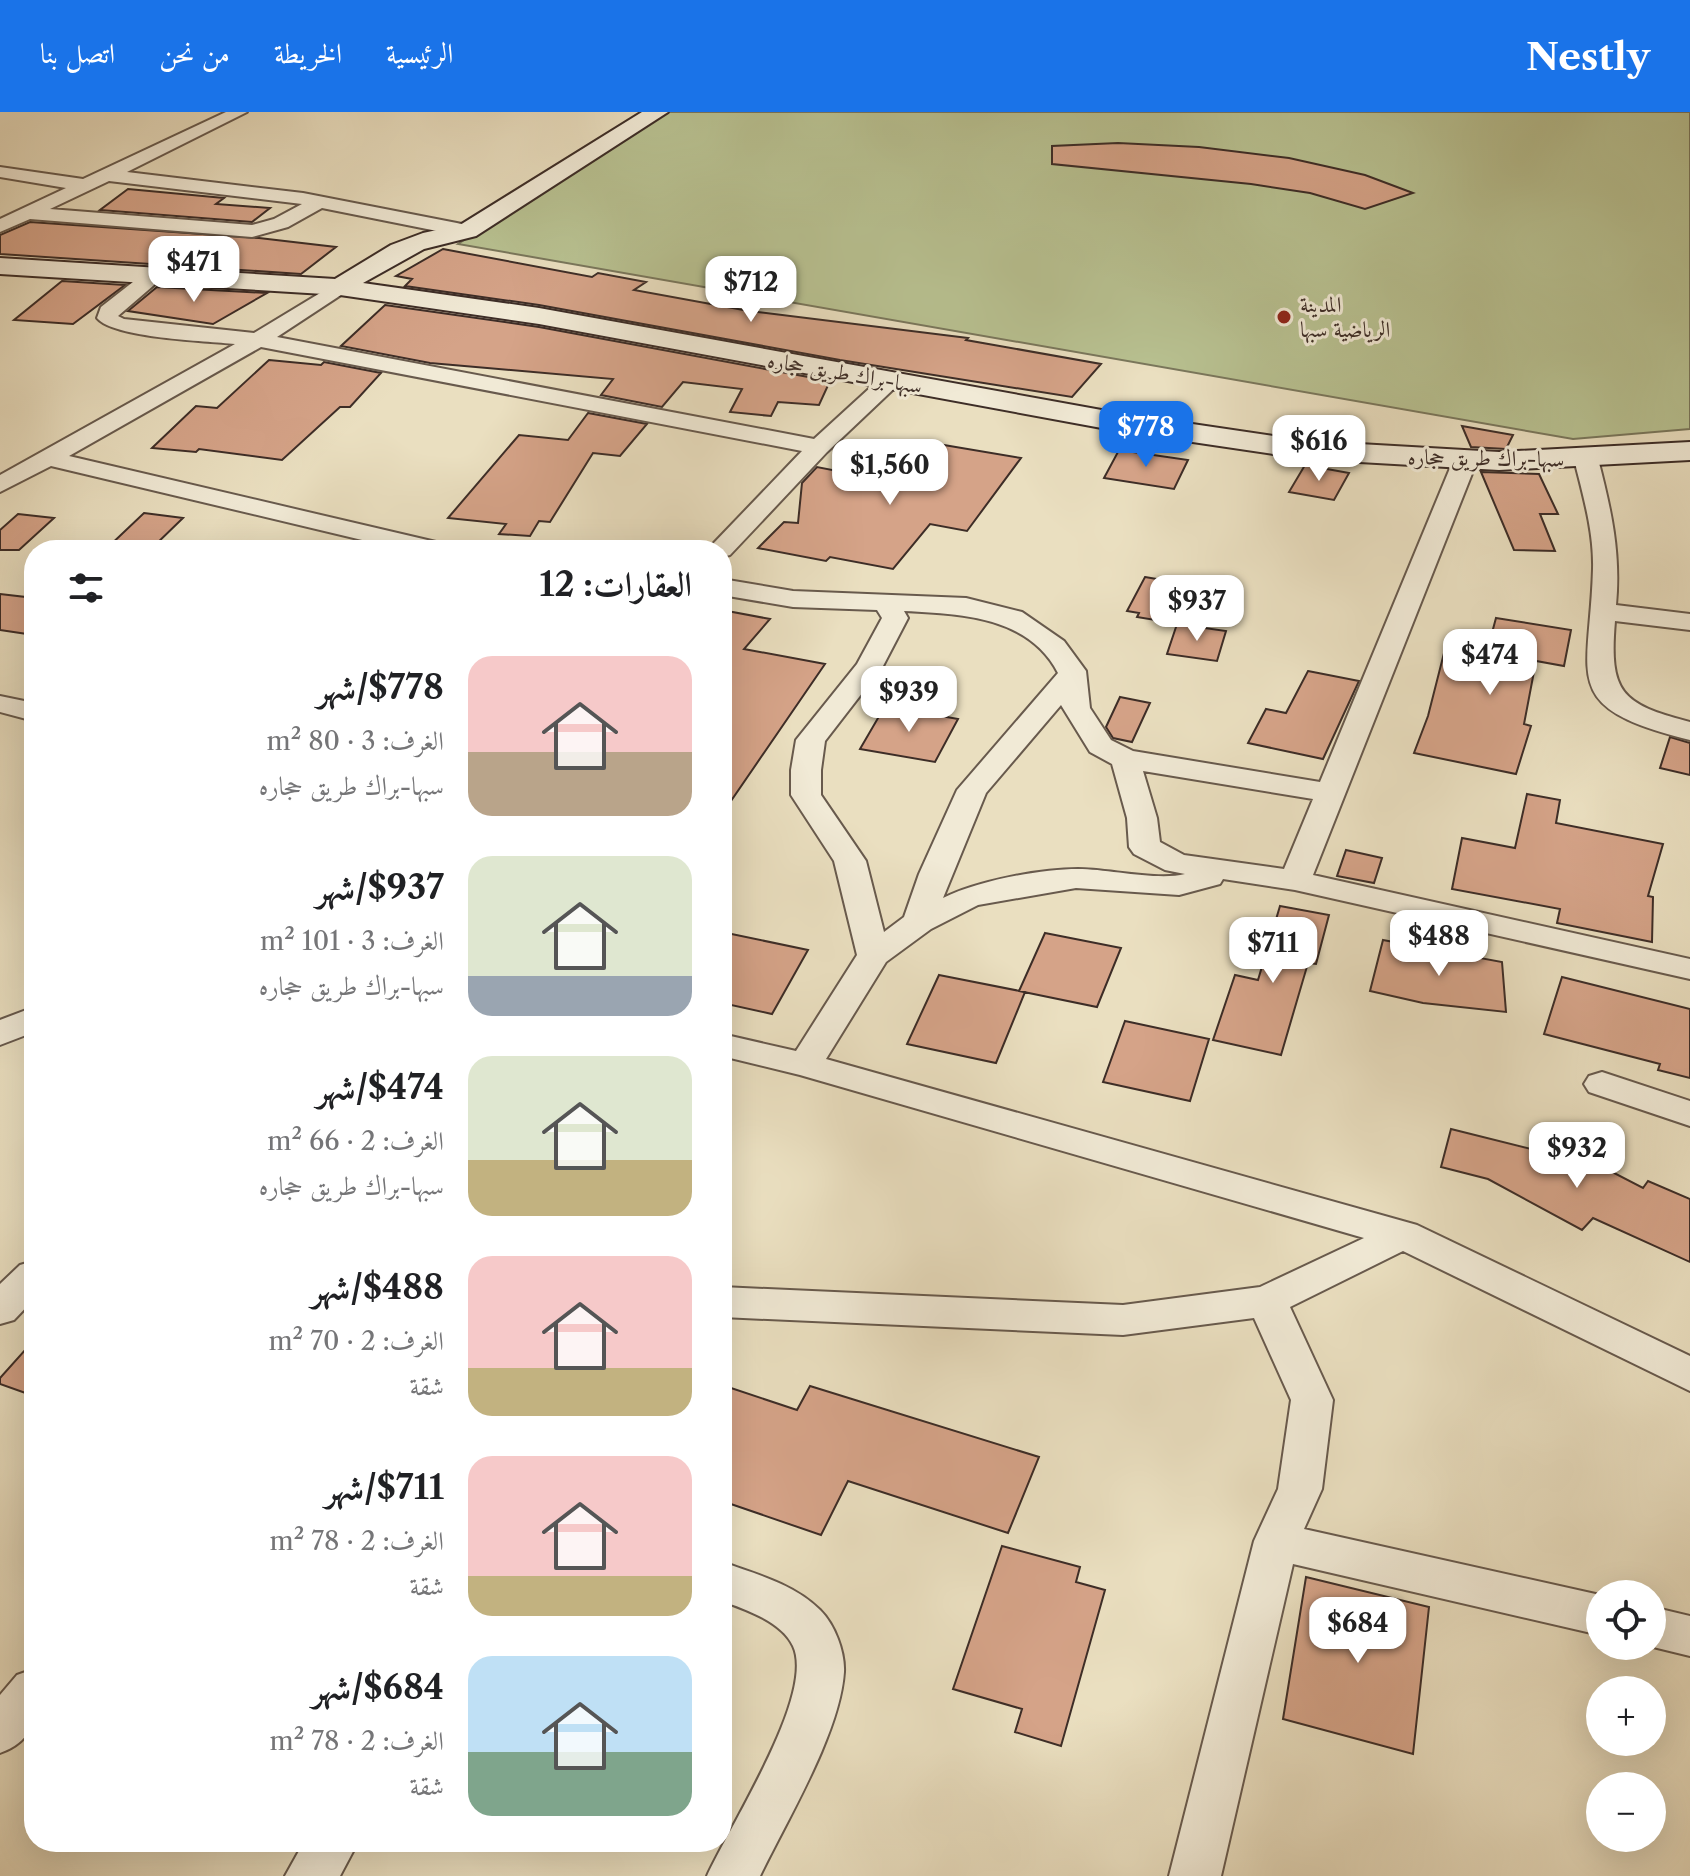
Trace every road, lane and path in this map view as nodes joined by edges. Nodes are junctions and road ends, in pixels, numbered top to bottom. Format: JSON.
{"nodes":[{"id":1,"x":239,"y":112,"type":"edge"},
{"id":2,"x":657,"y":112,"type":"edge"},
{"id":3,"x":0,"y":172,"type":"edge"},
{"id":4,"x":107,"y":175,"type":"junction"},
{"id":5,"x":85,"y":185,"type":"junction"},
{"id":6,"x":320,"y":202,"type":"junction"},
{"id":7,"x":28,"y":213,"type":"junction"},
{"id":8,"x":0,"y":226,"type":"edge"},
{"id":9,"x":467,"y":231,"type":"junction"},
{"id":10,"x":0,"y":266,"type":"edge"},
{"id":11,"x":154,"y":275,"type":"junction"},
{"id":12,"x":340,"y":287,"type":"junction"},
{"id":13,"x":258,"y":340,"type":"junction"},
{"id":14,"x":891,"y":381,"type":"junction"},
{"id":15,"x":819,"y":447,"type":"junction"},
{"id":16,"x":1690,"y":451,"type":"edge"},
{"id":17,"x":48,"y":458,"type":"junction"},
{"id":18,"x":1586,"y":459,"type":"junction"},
{"id":19,"x":1465,"y":461,"type":"junction"},
{"id":20,"x":0,"y":485,"type":"edge"},
{"id":21,"x":394,"y":540,"type":"edge"},
{"id":22,"x":731,"y":540,"type":"edge"},
{"id":23,"x":732,"y":589,"type":"edge"},
{"id":24,"x":885,"y":602,"type":"junction"},
{"id":25,"x":1601,"y":611,"type":"junction"},
{"id":26,"x":1690,"y":622,"type":"edge"},
{"id":27,"x":1072,"y":675,"type":"junction"},
{"id":28,"x":0,"y":704,"type":"edge"},
{"id":29,"x":24,"y":710,"type":"edge"},
{"id":30,"x":1690,"y":731,"type":"edge"},
{"id":31,"x":1125,"y":759,"type":"junction"},
{"id":32,"x":1330,"y":793,"type":"junction"},
{"id":33,"x":1227,"y":872,"type":"junction"},
{"id":34,"x":1295,"y":880,"type":"junction"},
{"id":35,"x":919,"y":922,"type":"junction"},
{"id":36,"x":874,"y":955,"type":"junction"},
{"id":37,"x":1690,"y":969,"type":"edge"},
{"id":38,"x":732,"y":1047,"type":"edge"},
{"id":39,"x":805,"y":1065,"type":"junction"},
{"id":40,"x":1602,"y":1084,"type":"dead end"},
{"id":41,"x":1690,"y":1114,"type":"edge"},
{"id":42,"x":1403,"y":1235,"type":"junction"},
{"id":43,"x":24,"y":1285,"type":"edge"},
{"id":44,"x":1267,"y":1301,"type":"junction"},
{"id":45,"x":732,"y":1302,"type":"edge"},
{"id":46,"x":0,"y":1309,"type":"edge"},
{"id":47,"x":1690,"y":1375,"type":"edge"},
{"id":48,"x":1276,"y":1541,"type":"junction"},
{"id":49,"x":732,"y":1585,"type":"edge"},
{"id":50,"x":1586,"y":1612,"type":"edge"},
{"id":51,"x":1666,"y":1630,"type":"edge"},
{"id":52,"x":1690,"y":1636,"type":"edge"},
{"id":53,"x":24,"y":1702,"type":"edge"},
{"id":54,"x":0,"y":1731,"type":"edge"},
{"id":55,"x":327,"y":1852,"type":"edge"},
{"id":56,"x":311,"y":1876,"type":"edge"},
{"id":57,"x":733,"y":1876,"type":"edge"},
{"id":58,"x":1195,"y":1876,"type":"edge"}],
"edges":[{"from":1,"to":4,"type":"street"},
{"from":2,"to":9,"type":"main road"},
{"from":3,"to":5,"type":"street"},
{"from":4,"to":5,"type":"street"},
{"from":4,"to":6,"type":"street"},
{"from":5,"to":7,"type":"street"},
{"from":6,"to":7,"type":"street"},
{"from":6,"to":9,"type":"street"},
{"from":7,"to":8,"type":"street"},
{"from":9,"to":12,"type":"main road"},
{"from":10,"to":11,"type":"main road","name":"سبها-براك طريق حجاره"},
{"from":11,"to":12,"type":"main road","name":"سبها-براك طريق حجاره"},
{"from":11,"to":13,"type":"street"},
{"from":12,"to":13,"type":"street"},
{"from":12,"to":14,"type":"main road","name":"سبها-براك طريق حجاره"},
{"from":13,"to":15,"type":"street"},
{"from":13,"to":17,"type":"street"},
{"from":14,"to":15,"type":"street"},
{"from":14,"to":19,"type":"main road","name":"سبها-براك طريق حجاره"},
{"from":15,"to":22,"type":"street"},
{"from":16,"to":18,"type":"main road","name":"سبها-براك طريق حجاره"},
{"from":17,"to":20,"type":"street"},
{"from":17,"to":21,"type":"street"},
{"from":18,"to":19,"type":"main road","name":"سبها-براك طريق حجاره"},
{"from":18,"to":25,"type":"street"},
{"from":19,"to":32,"type":"street"},
{"from":23,"to":24,"type":"street"},
{"from":24,"to":27,"type":"street"},
{"from":24,"to":36,"type":"street"},
{"from":25,"to":26,"type":"street"},
{"from":25,"to":30,"type":"street"},
{"from":27,"to":31,"type":"street"},
{"from":27,"to":35,"type":"street"},
{"from":28,"to":29,"type":"street"},
{"from":31,"to":32,"type":"street"},
{"from":31,"to":33,"type":"street"},
{"from":32,"to":34,"type":"street"},
{"from":33,"to":34,"type":"street"},
{"from":33,"to":35,"type":"street"},
{"from":34,"to":37,"type":"street"},
{"from":35,"to":36,"type":"street"},
{"from":36,"to":39,"type":"street"},
{"from":38,"to":39,"type":"street"},
{"from":39,"to":42,"type":"street"},
{"from":40,"to":41,"type":"street"},
{"from":42,"to":44,"type":"street"},
{"from":42,"to":47,"type":"street"},
{"from":43,"to":46,"type":"street"},
{"from":44,"to":45,"type":"street"},
{"from":44,"to":48,"type":"street"},
{"from":48,"to":50,"type":"street"},
{"from":48,"to":58,"type":"street"},
{"from":49,"to":57,"type":"street"},
{"from":51,"to":52,"type":"street"},
{"from":53,"to":54,"type":"street"},
{"from":55,"to":56,"type":"street"}]}
